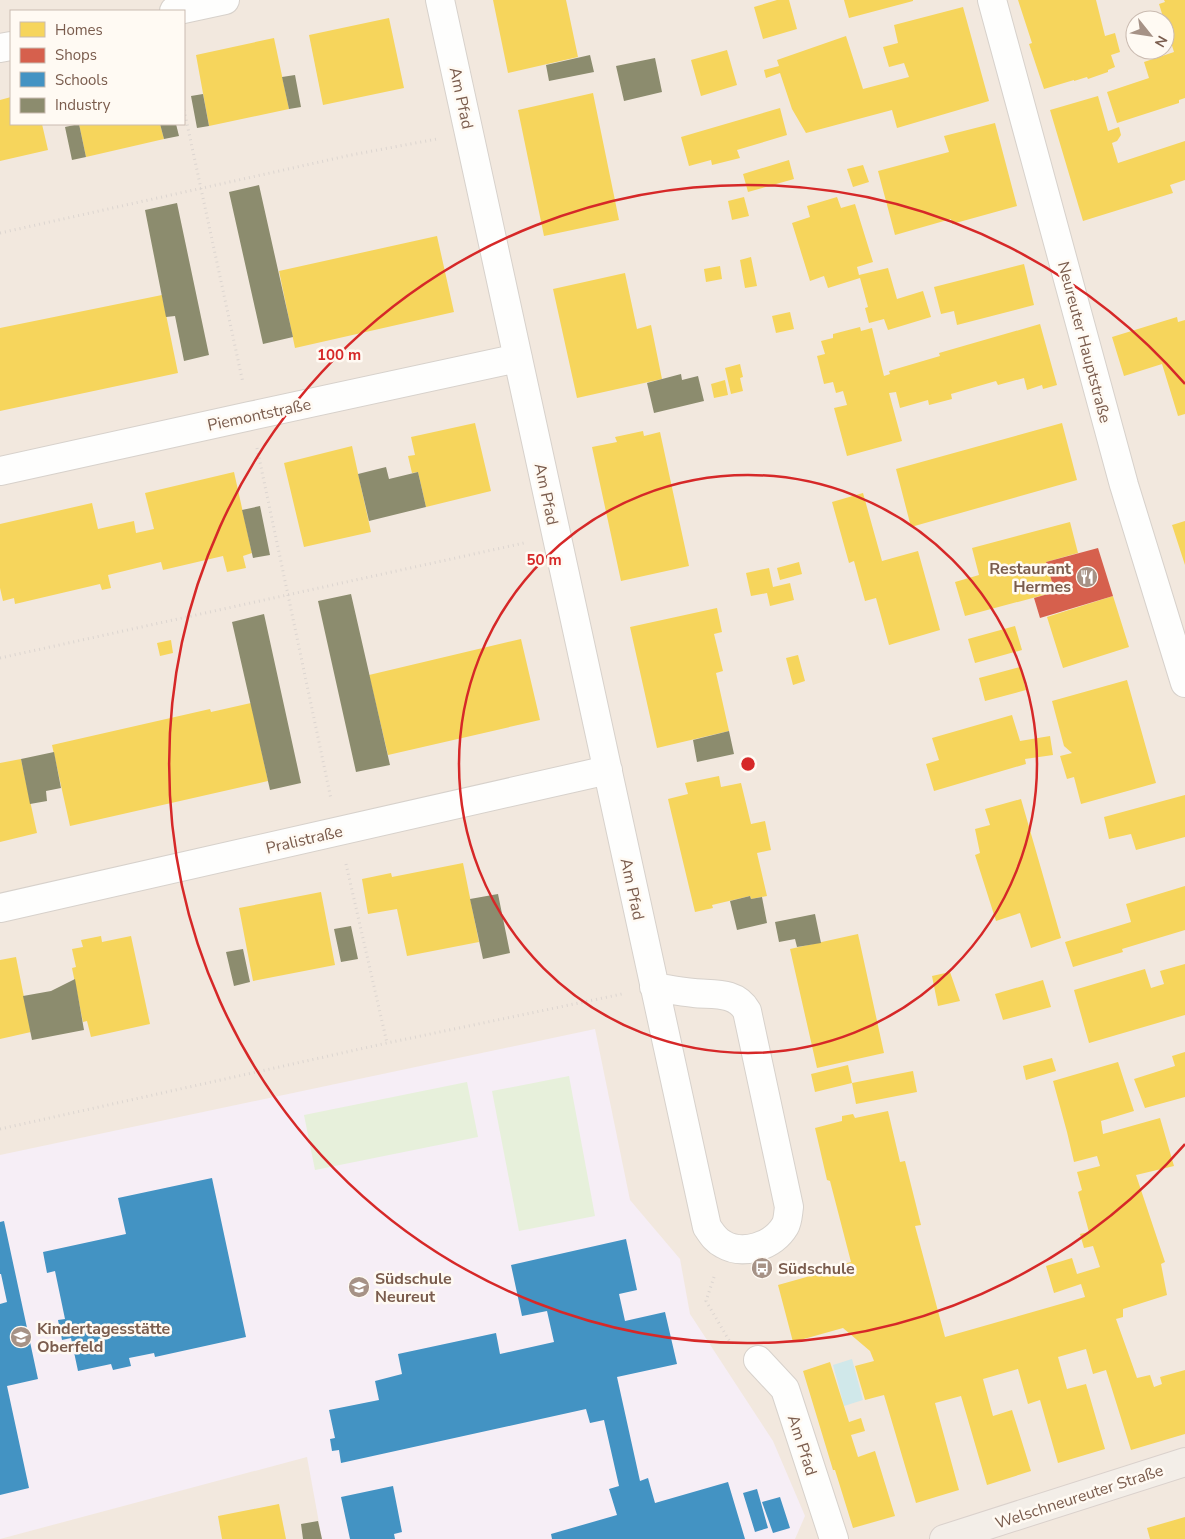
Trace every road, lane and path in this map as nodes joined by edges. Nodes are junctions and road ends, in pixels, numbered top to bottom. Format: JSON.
{"nodes":[{"id":1,"x":225,"y":0,"type":"edge"},
{"id":2,"x":440,"y":0,"type":"edge"},
{"id":3,"x":992,"y":0,"type":"edge"},
{"id":4,"x":179,"y":10,"type":"edge"},
{"id":5,"x":185,"y":115,"type":"edge"},
{"id":6,"x":469,"y":133,"type":"junction"},
{"id":7,"x":201,"y":190,"type":"junction"},
{"id":8,"x":0,"y":234,"type":"edge"},
{"id":9,"x":518,"y":358,"type":"junction"},
{"id":10,"x":250,"y":416,"type":"junction"},
{"id":11,"x":0,"y":471,"type":"edge"},
{"id":12,"x":556,"y":536,"type":"junction"},
{"id":13,"x":288,"y":595,"type":"junction"},
{"id":14,"x":0,"y":658,"type":"edge"},
{"id":15,"x":1185,"y":683,"type":"edge"},
{"id":16,"x":608,"y":770,"type":"junction"},
{"id":17,"x":338,"y":831,"type":"junction"},
{"id":18,"x":0,"y":908,"type":"edge"},
{"id":19,"x":654,"y":987,"type":"junction"},
{"id":20,"x":386,"y":1043,"type":"junction"},
{"id":21,"x":0,"y":1129,"type":"edge"},
{"id":22,"x":724,"y":1245,"type":"junction"},
{"id":23,"x":758,"y":1360,"type":"joint"},
{"id":24,"x":1185,"y":1462,"type":"edge"},
{"id":25,"x":834,"y":1539,"type":"edge"},
{"id":26,"x":944,"y":1539,"type":"edge"}],
"edges":[{"from":1,"to":4,"type":"street"},
{"from":2,"to":6,"type":"street","name":"Am Pfad"},
{"from":3,"to":15,"type":"street","name":"Neureuter Hauptstraße"},
{"from":5,"to":7,"type":"path"},
{"from":6,"to":7,"type":"path"},
{"from":6,"to":9,"type":"street","name":"Am Pfad"},
{"from":7,"to":8,"type":"path"},
{"from":7,"to":10,"type":"path"},
{"from":9,"to":10,"type":"street","name":"Piemontstraße"},
{"from":9,"to":12,"type":"street","name":"Am Pfad"},
{"from":10,"to":11,"type":"street","name":"Piemontstraße"},
{"from":10,"to":13,"type":"path"},
{"from":12,"to":13,"type":"path"},
{"from":12,"to":16,"type":"street","name":"Am Pfad"},
{"from":13,"to":14,"type":"path"},
{"from":13,"to":17,"type":"path"},
{"from":16,"to":17,"type":"street","name":"Pralistraße"},
{"from":16,"to":19,"type":"street","name":"Am Pfad"},
{"from":17,"to":18,"type":"street","name":"Pralistraße"},
{"from":17,"to":20,"type":"path"},
{"from":19,"to":20,"type":"path"},
{"from":19,"to":22,"type":"street","name":"Am Pfad"},
{"from":19,"to":22,"type":"street"},
{"from":20,"to":21,"type":"path"},
{"from":22,"to":23,"type":"path"},
{"from":23,"to":25,"type":"street","name":"Am Pfad"},
{"from":24,"to":26,"type":"main road","name":"Welschneureuter Straße"}]}
